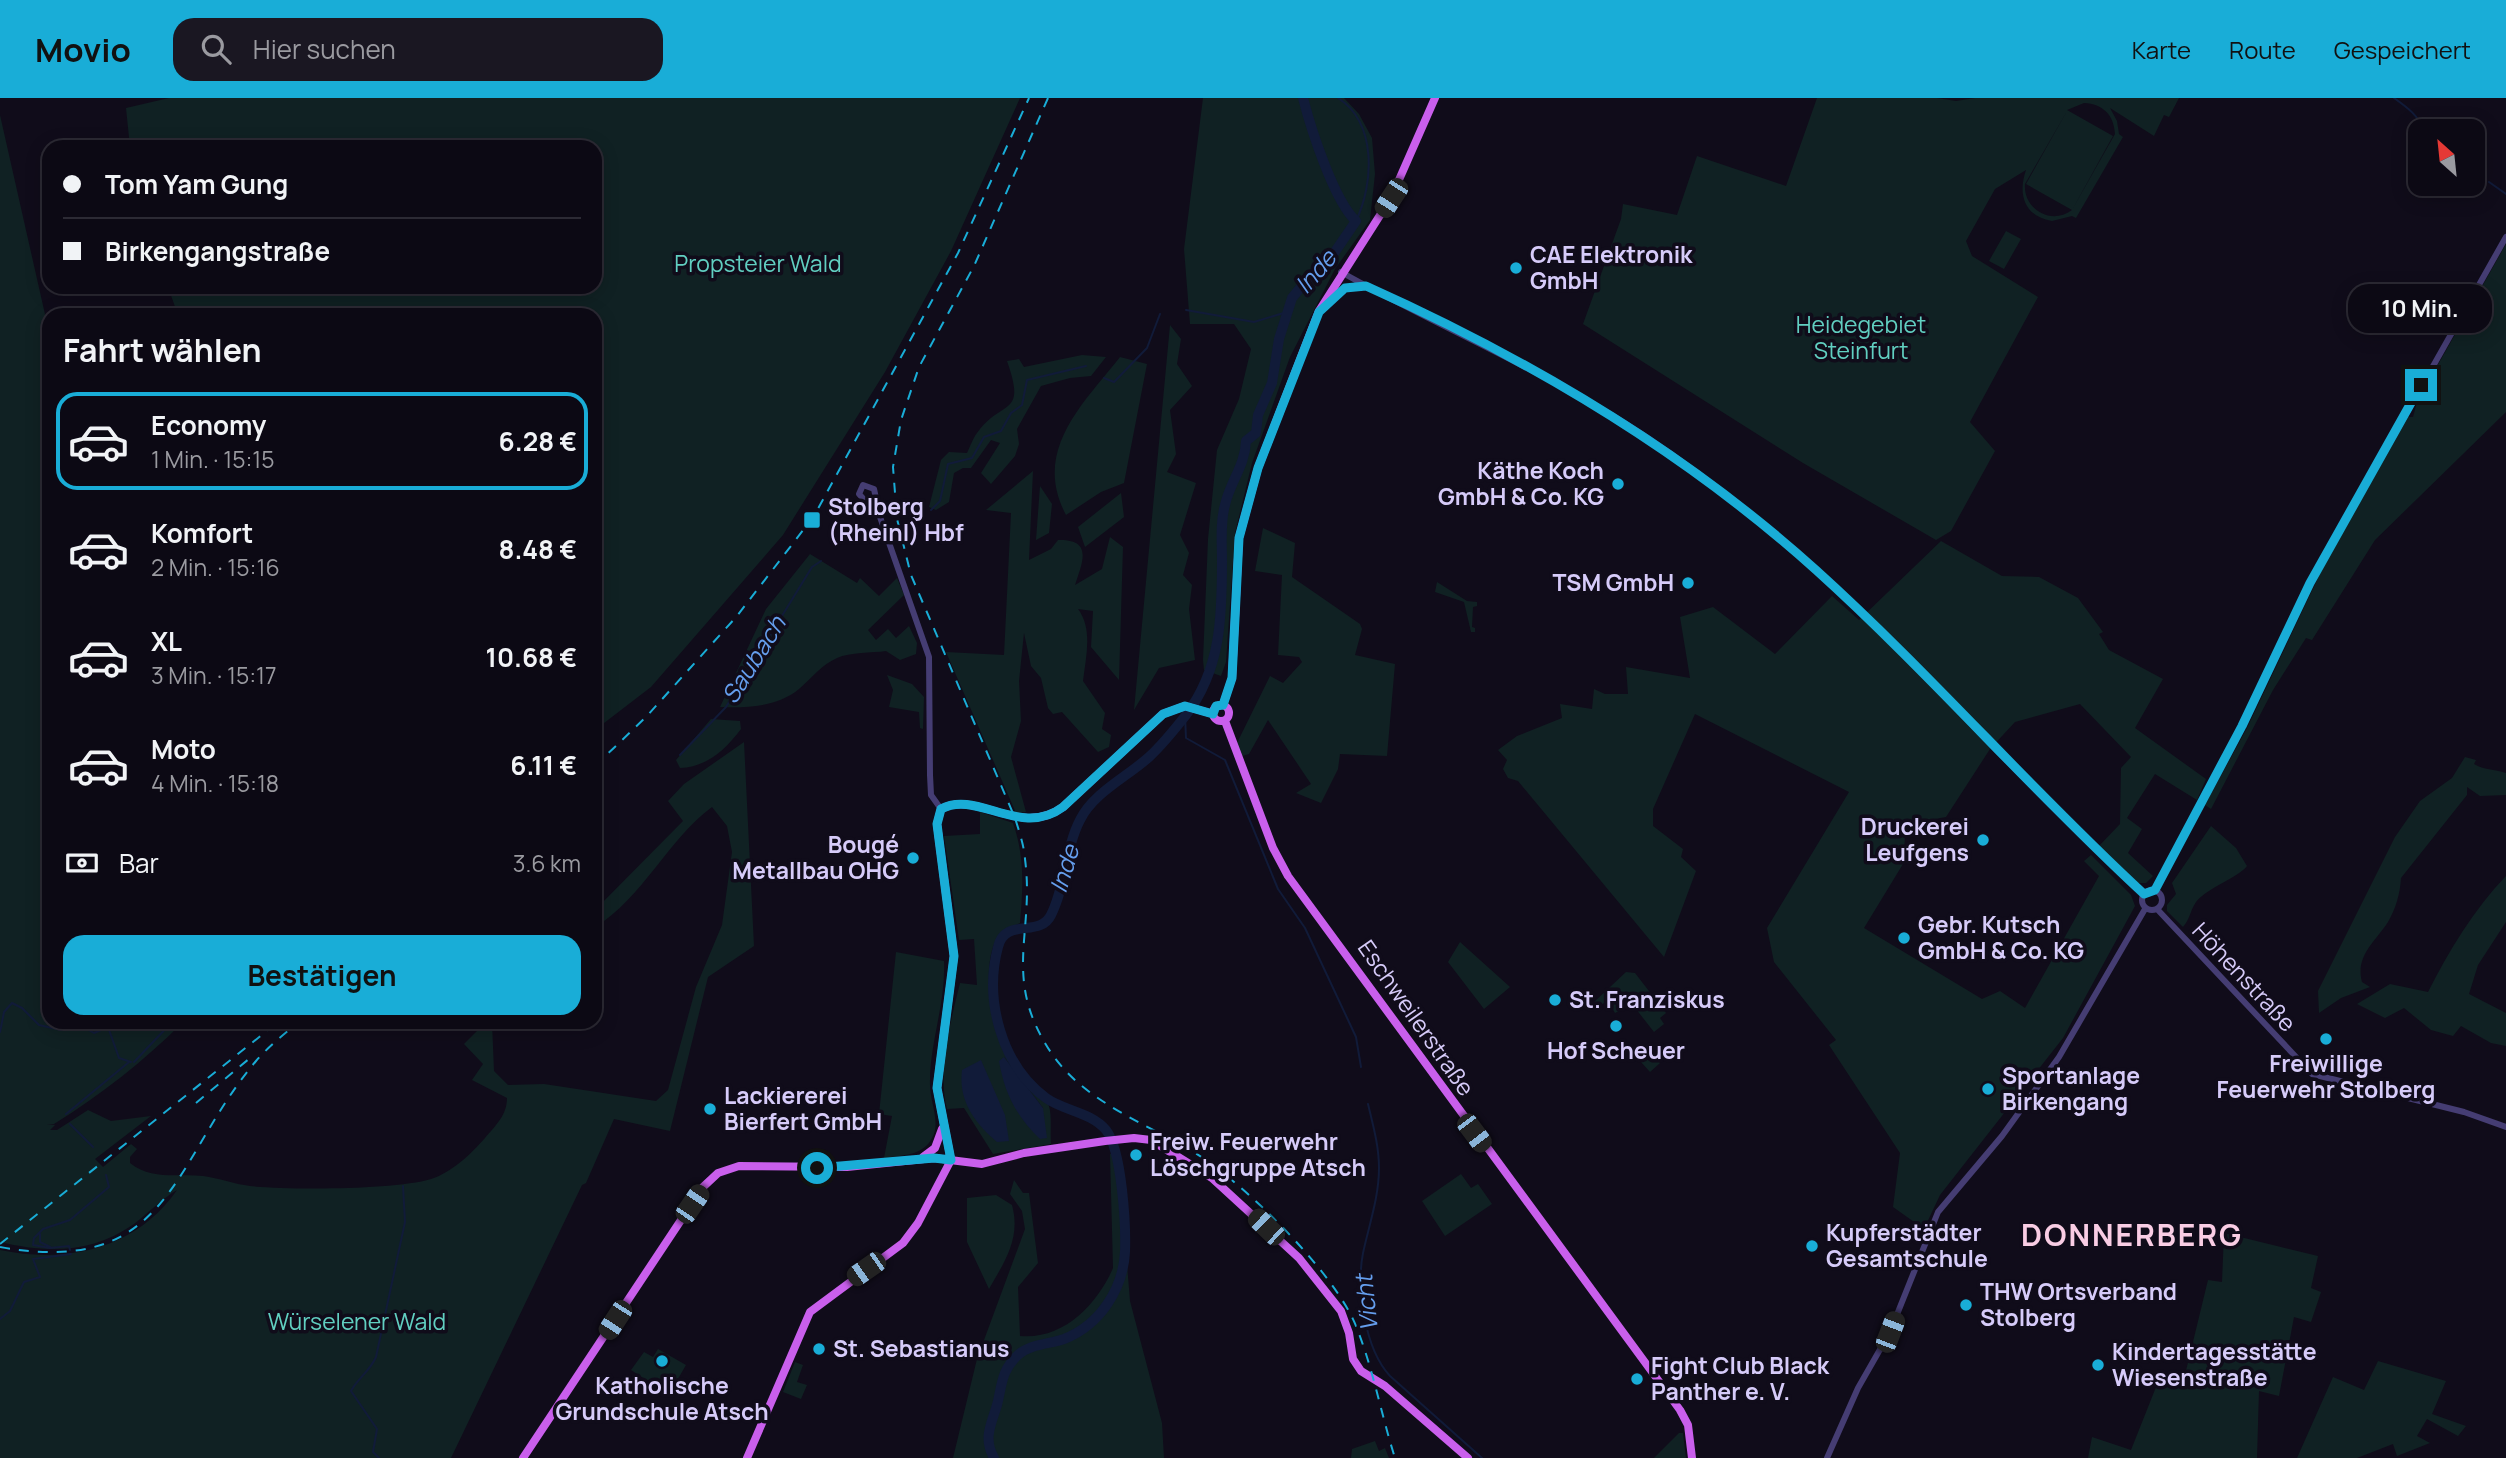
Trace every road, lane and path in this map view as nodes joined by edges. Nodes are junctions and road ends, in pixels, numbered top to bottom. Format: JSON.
{"nodes":[{"id":1,"x":1435,"y":98,"type":"edge"},
{"id":2,"x":2506,"y":237,"type":"edge"},
{"id":3,"x":1341,"y":272,"type":"junction"},
{"id":4,"x":1366,"y":286,"type":"junction"},
{"id":5,"x":1319,"y":312,"type":"junction"},
{"id":6,"x":880,"y":517,"type":"junction"},
{"id":7,"x":1223,"y":705,"type":"junction"},
{"id":8,"x":1213,"y":714,"type":"junction"},
{"id":9,"x":1224,"y":720,"type":"junction"},
{"id":10,"x":941,"y":809,"type":"junction"},
{"id":11,"x":2155,"y":890,"type":"junction"},
{"id":12,"x":2144,"y":894,"type":"junction"},
{"id":13,"x":2145,"y":909,"type":"junction"},
{"id":14,"x":2157,"y":909,"type":"junction"},
{"id":15,"x":943,"y":1126,"type":"junction"},
{"id":16,"x":2506,"y":1127,"type":"edge"},
{"id":17,"x":951,"y":1160,"type":"junction"},
{"id":18,"x":911,"y":1161,"type":"junction"},
{"id":19,"x":523,"y":1458,"type":"edge"},
{"id":20,"x":747,"y":1458,"type":"edge"},
{"id":21,"x":1468,"y":1458,"type":"edge"},
{"id":22,"x":1693,"y":1458,"type":"edge"},
{"id":23,"x":1827,"y":1458,"type":"edge"}],
"edges":[{"from":1,"to":3,"type":"main road"},
{"from":2,"to":11,"type":"street"},
{"from":3,"to":4,"type":"street"},
{"from":3,"to":5,"type":"main road"},
{"from":4,"to":5,"type":"street"},
{"from":4,"to":12,"type":"street"},
{"from":5,"to":7,"type":"main road"},
{"from":6,"to":6,"type":"street"},
{"from":6,"to":10,"type":"street"},
{"from":7,"to":8,"type":"main road"},
{"from":7,"to":9,"type":"main road"},
{"from":8,"to":9,"type":"main road"},
{"from":8,"to":10,"type":"main road"},
{"from":9,"to":22,"type":"main road","name":"Eschweilerstraße"},
{"from":10,"to":15,"type":"main road"},
{"from":11,"to":12,"type":"street"},
{"from":11,"to":14,"type":"street"},
{"from":12,"to":13,"type":"street"},
{"from":13,"to":14,"type":"street"},
{"from":13,"to":23,"type":"street"},
{"from":14,"to":16,"type":"street","name":"Höhenstraße"},
{"from":15,"to":17,"type":"main road"},
{"from":15,"to":18,"type":"main road"},
{"from":17,"to":18,"type":"main road"},
{"from":17,"to":20,"type":"main road"},
{"from":17,"to":21,"type":"main road"},
{"from":18,"to":19,"type":"main road"}]}
